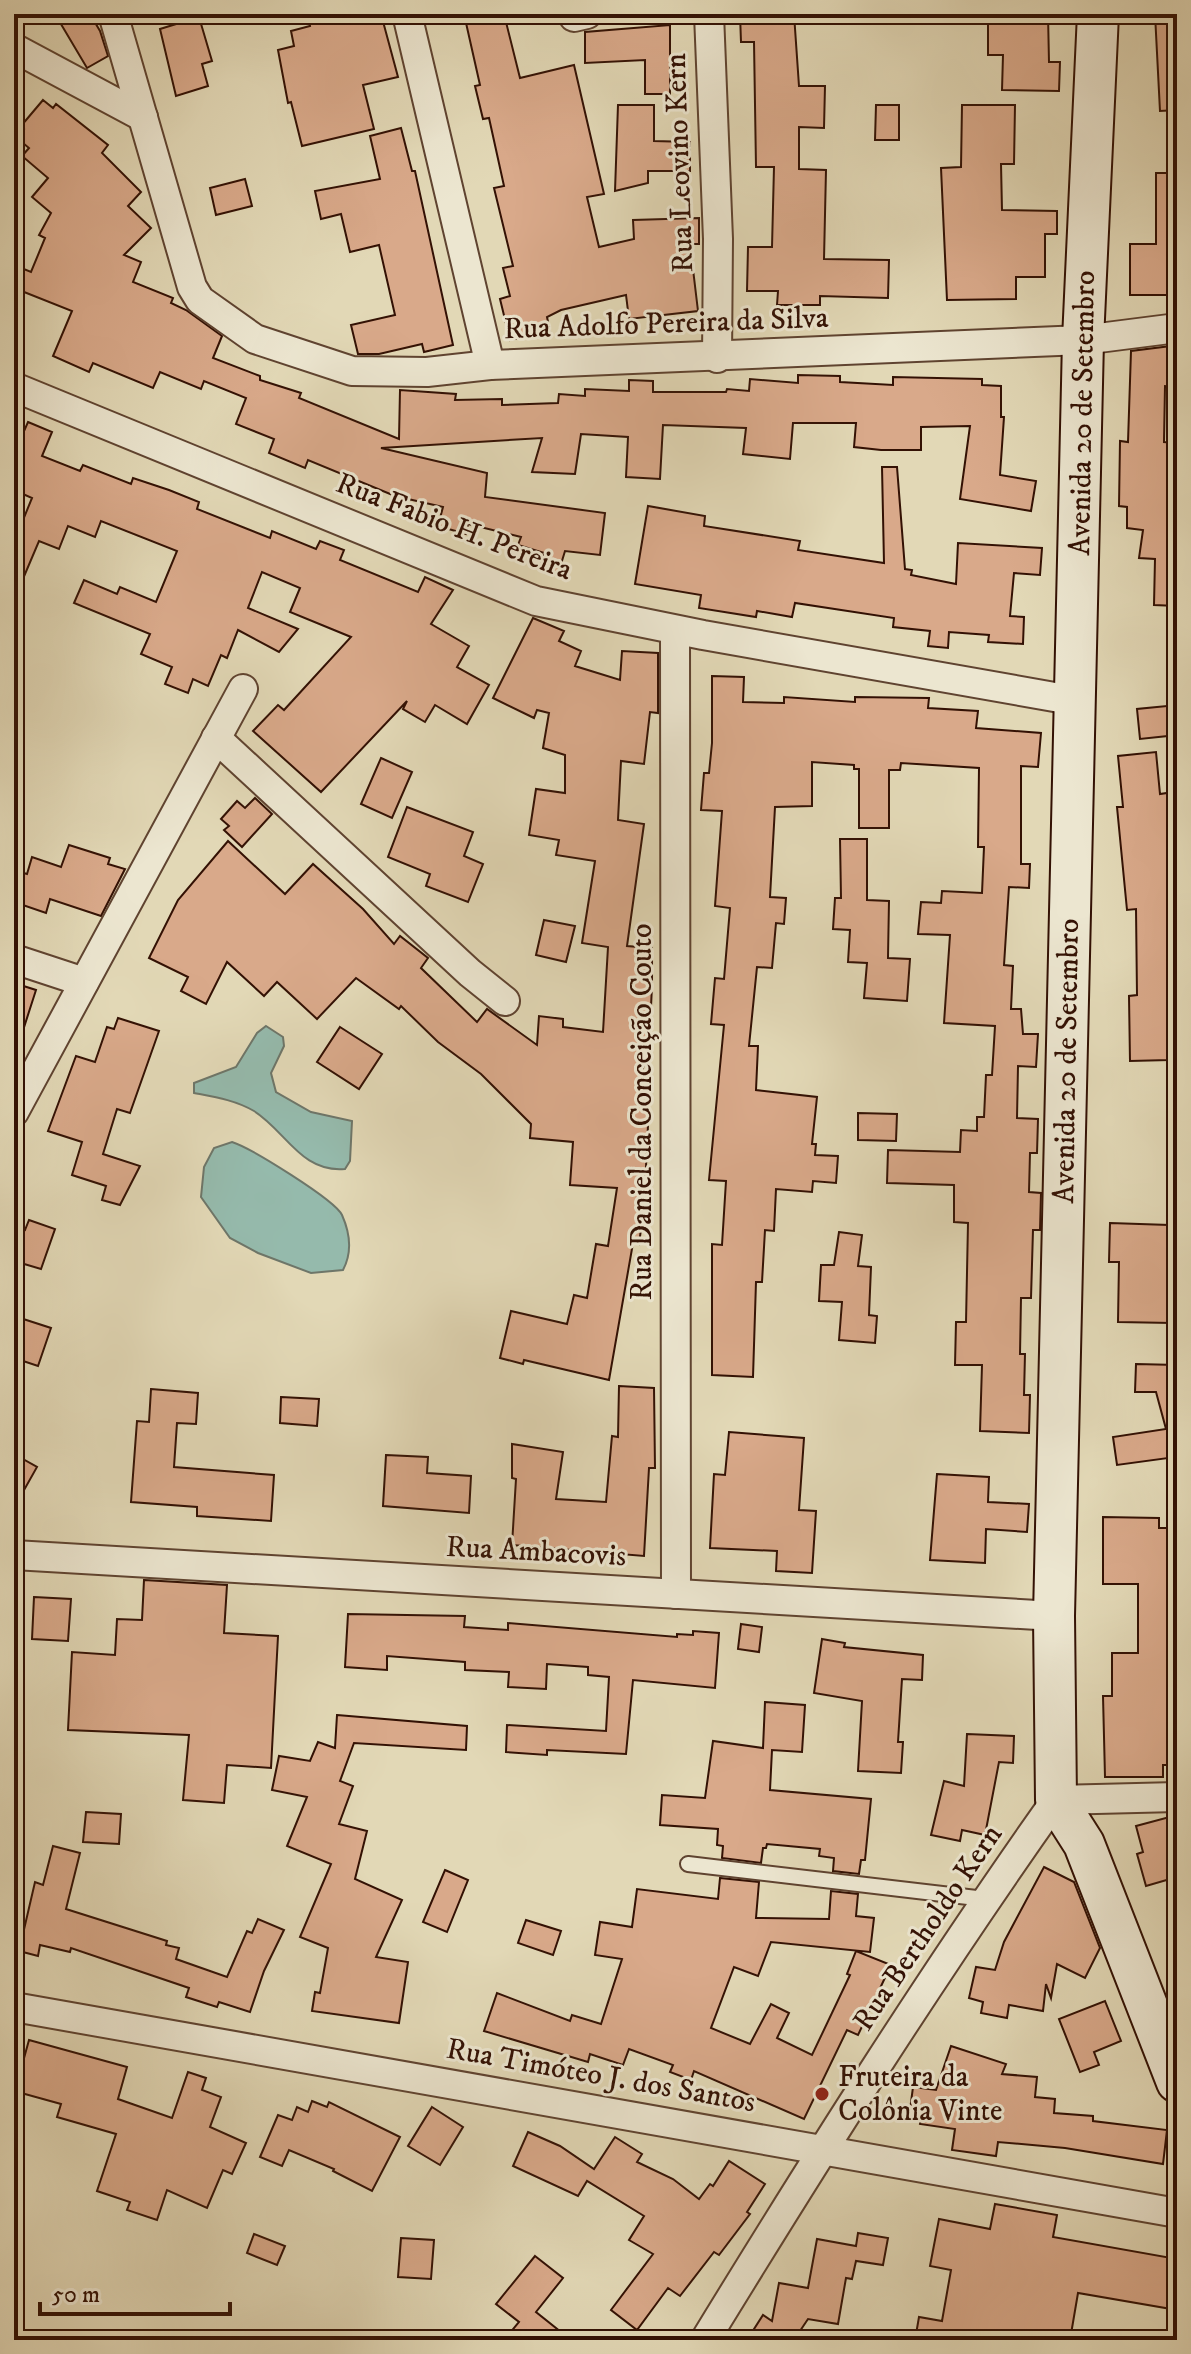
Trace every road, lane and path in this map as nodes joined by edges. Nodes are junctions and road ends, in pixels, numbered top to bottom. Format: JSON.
{"nodes":[{"id":1,"x":113,"y":14,"type":"edge"},
{"id":2,"x":407,"y":14,"type":"edge"},
{"id":3,"x":709,"y":14,"type":"edge"},
{"id":4,"x":1098,"y":14,"type":"edge"},
{"id":5,"x":14,"y":48,"type":"edge"},
{"id":6,"x":143,"y":117,"type":"junction"},
{"id":7,"x":1177,"y":328,"type":"edge"},
{"id":8,"x":1083,"y":340,"type":"junction"},
{"id":9,"x":717,"y":358,"type":"junction"},
{"id":10,"x":490,"y":365,"type":"junction"},
{"id":11,"x":14,"y":387,"type":"edge"},
{"id":12,"x":675,"y":630,"type":"junction"},
{"id":13,"x":243,"y":689,"type":"dead end"},
{"id":14,"x":1077,"y":701,"type":"junction"},
{"id":15,"x":216,"y":738,"type":"junction"},
{"id":16,"x":14,"y":959,"type":"edge"},
{"id":17,"x":84,"y":982,"type":"junction"},
{"id":18,"x":505,"y":1001,"type":"dead end"},
{"id":19,"x":14,"y":1112,"type":"edge"},
{"id":20,"x":14,"y":1555,"type":"edge"},
{"id":21,"x":676,"y":1594,"type":"junction"},
{"id":22,"x":1054,"y":1616,"type":"junction"},
{"id":23,"x":1177,"y":1797,"type":"edge"},
{"id":24,"x":1056,"y":1800,"type":"junction"},
{"id":25,"x":688,"y":1864,"type":"dead end"},
{"id":26,"x":985,"y":1899,"type":"junction"},
{"id":27,"x":14,"y":2007,"type":"edge"},
{"id":28,"x":1177,"y":2082,"type":"edge"},
{"id":29,"x":822,"y":2150,"type":"junction"},
{"id":30,"x":1177,"y":2213,"type":"edge"},
{"id":31,"x":705,"y":2340,"type":"edge"}],
"edges":[{"from":1,"to":6,"type":"street","name":"Rua Adolfo Pereira da Silva"},
{"from":2,"to":10,"type":"street"},
{"from":3,"to":9,"type":"street","name":"Rua Leovino Kern"},
{"from":4,"to":8,"type":"street","name":"Avenida 20 de Setembro"},
{"from":5,"to":6,"type":"street"},
{"from":6,"to":10,"type":"street","name":"Rua Adolfo Pereira da Silva"},
{"from":7,"to":8,"type":"street","name":"Rua Adolfo Pereira da Silva"},
{"from":8,"to":9,"type":"street","name":"Rua Adolfo Pereira da Silva"},
{"from":8,"to":14,"type":"street","name":"Avenida 20 de Setembro"},
{"from":9,"to":10,"type":"street","name":"Rua Adolfo Pereira da Silva"},
{"from":11,"to":12,"type":"street","name":"Rua Fabio H. Pereira"},
{"from":12,"to":14,"type":"street","name":"Rua Fabio H. Pereira"},
{"from":12,"to":21,"type":"street","name":"Rua Daniel da Conceição Couto"},
{"from":13,"to":15,"type":"street"},
{"from":14,"to":22,"type":"street","name":"Avenida 20 de Setembro"},
{"from":15,"to":17,"type":"street"},
{"from":15,"to":18,"type":"street"},
{"from":16,"to":17,"type":"street"},
{"from":17,"to":19,"type":"street"},
{"from":20,"to":21,"type":"street","name":"Rua Ambacovis"},
{"from":21,"to":22,"type":"street","name":"Rua Ambacovis"},
{"from":22,"to":24,"type":"street","name":"Avenida 20 de Setembro"},
{"from":23,"to":24,"type":"street"},
{"from":24,"to":26,"type":"street","name":"Rua Bertholdo Kern"},
{"from":24,"to":28,"type":"street"},
{"from":25,"to":26,"type":"lane"},
{"from":26,"to":29,"type":"street","name":"Rua Bertholdo Kern"},
{"from":27,"to":29,"type":"street","name":"Rua Timóteo J. dos Santos"},
{"from":29,"to":30,"type":"street","name":"Rua Timóteo J. dos Santos"},
{"from":29,"to":31,"type":"street","name":"Rua Bertholdo Kern"}]}
